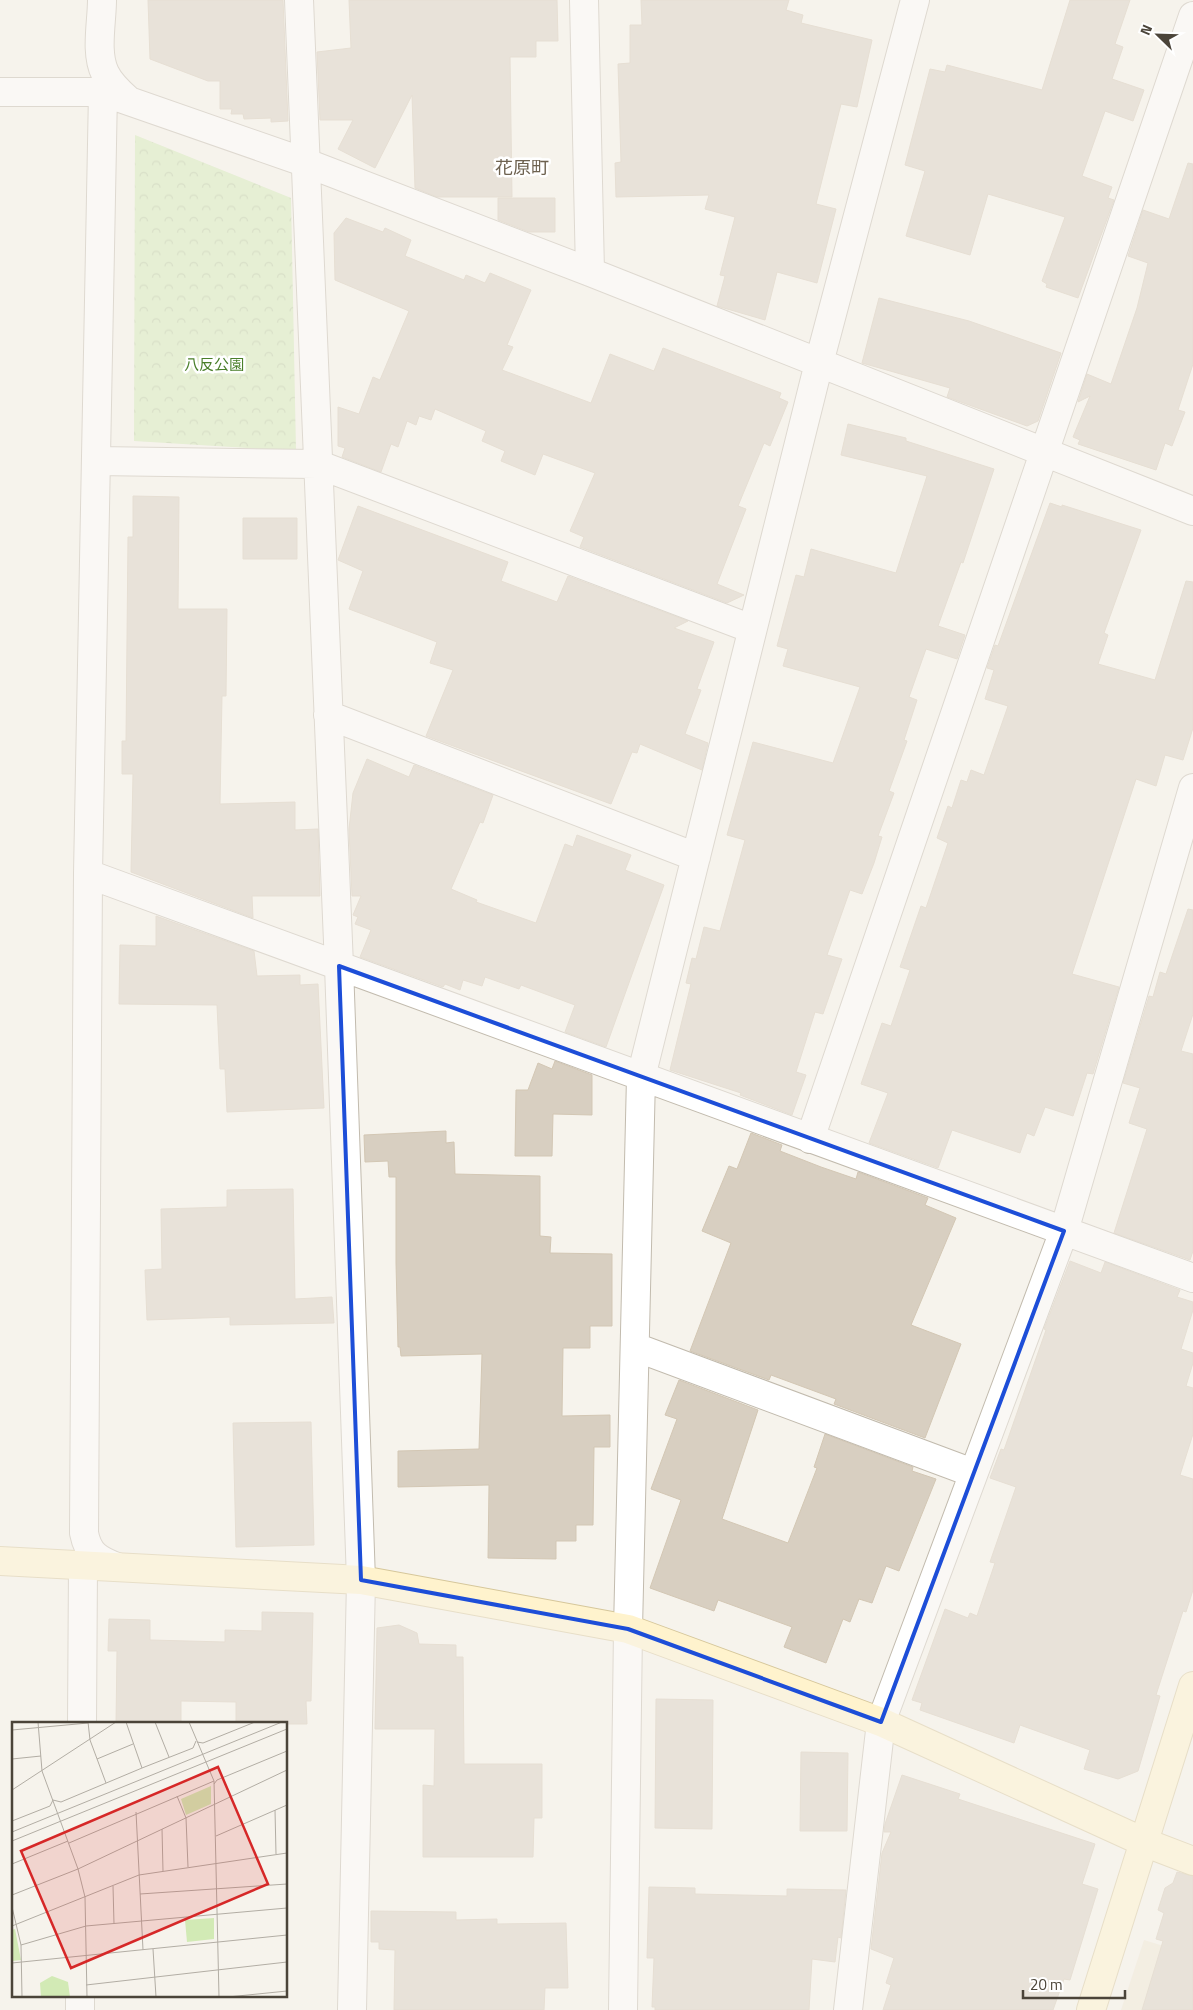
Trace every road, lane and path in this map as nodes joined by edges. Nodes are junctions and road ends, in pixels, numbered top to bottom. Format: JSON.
{"nodes":[{"id":1,"x":102,"y":0,"type":"edge"},
{"id":2,"x":299,"y":0,"type":"edge"},
{"id":3,"x":584,"y":0,"type":"edge"},
{"id":4,"x":915,"y":0,"type":"edge"},
{"id":5,"x":1193,"y":16,"type":"edge"},
{"id":6,"x":0,"y":92,"type":"edge"},
{"id":7,"x":115,"y":96,"type":"junction"},
{"id":8,"x":304,"y":162,"type":"junction"},
{"id":9,"x":590,"y":272,"type":"junction"},
{"id":10,"x":818,"y":363,"type":"junction"},
{"id":11,"x":1044,"y":452,"type":"junction"},
{"id":12,"x":96,"y":461,"type":"junction"},
{"id":13,"x":317,"y":464,"type":"junction"},
{"id":14,"x":1193,"y":511,"type":"edge"},
{"id":15,"x":752,"y":629,"type":"junction"},
{"id":16,"x":328,"y":715,"type":"junction"},
{"id":17,"x":1193,"y":788,"type":"edge"},
{"id":18,"x":696,"y":857,"type":"junction"},
{"id":19,"x":88,"y":874,"type":"junction"},
{"id":20,"x":339,"y":966,"type":"junction"},
{"id":21,"x":641,"y":1077,"type":"junction"},
{"id":22,"x":810,"y":1139,"type":"junction"},
{"id":23,"x":1064,"y":1231,"type":"junction"},
{"id":24,"x":1193,"y":1278,"type":"edge"},
{"id":25,"x":635,"y":1347,"type":"junction"},
{"id":26,"x":973,"y":1473,"type":"junction"},
{"id":27,"x":0,"y":1561,"type":"edge"},
{"id":28,"x":83,"y":1565,"type":"junction"},
{"id":29,"x":117,"y":1567,"type":"junction"},
{"id":30,"x":361,"y":1580,"type":"junction"},
{"id":31,"x":628,"y":1628,"type":"junction"},
{"id":32,"x":1193,"y":1686,"type":"edge"},
{"id":33,"x":82,"y":1722,"type":"edge"},
{"id":34,"x":881,"y":1722,"type":"junction"},
{"id":35,"x":1146,"y":1843,"type":"junction"},
{"id":36,"x":1193,"y":1861,"type":"edge"},
{"id":37,"x":352,"y":2010,"type":"edge"},
{"id":38,"x":623,"y":2010,"type":"edge"},
{"id":39,"x":848,"y":2010,"type":"edge"},
{"id":40,"x":1091,"y":2010,"type":"edge"}],
"edges":[{"from":1,"to":7,"type":"street"},
{"from":2,"to":8,"type":"street"},
{"from":3,"to":9,"type":"street"},
{"from":4,"to":10,"type":"street"},
{"from":5,"to":11,"type":"street"},
{"from":6,"to":7,"type":"street"},
{"from":7,"to":8,"type":"street"},
{"from":7,"to":12,"type":"street"},
{"from":8,"to":9,"type":"street"},
{"from":8,"to":13,"type":"street"},
{"from":9,"to":10,"type":"street"},
{"from":10,"to":11,"type":"street"},
{"from":10,"to":15,"type":"street"},
{"from":11,"to":14,"type":"street"},
{"from":11,"to":22,"type":"street"},
{"from":12,"to":13,"type":"street"},
{"from":12,"to":19,"type":"street"},
{"from":13,"to":15,"type":"street"},
{"from":13,"to":16,"type":"street"},
{"from":15,"to":18,"type":"street"},
{"from":16,"to":18,"type":"street"},
{"from":16,"to":20,"type":"street"},
{"from":17,"to":23,"type":"street"},
{"from":18,"to":21,"type":"street"},
{"from":19,"to":20,"type":"street"},
{"from":19,"to":29,"type":"street"},
{"from":20,"to":21,"type":"street"},
{"from":20,"to":30,"type":"street"},
{"from":21,"to":22,"type":"street"},
{"from":21,"to":25,"type":"street"},
{"from":22,"to":23,"type":"street"},
{"from":23,"to":24,"type":"street"},
{"from":23,"to":26,"type":"street"},
{"from":25,"to":26,"type":"street"},
{"from":25,"to":31,"type":"street"},
{"from":26,"to":34,"type":"street"},
{"from":27,"to":28,"type":"street"},
{"from":28,"to":29,"type":"street"},
{"from":28,"to":33,"type":"street"},
{"from":29,"to":30,"type":"street"},
{"from":30,"to":31,"type":"street"},
{"from":30,"to":37,"type":"street"},
{"from":31,"to":34,"type":"street"},
{"from":31,"to":38,"type":"street"},
{"from":32,"to":35,"type":"street"},
{"from":34,"to":35,"type":"street"},
{"from":34,"to":39,"type":"street"},
{"from":35,"to":36,"type":"street"},
{"from":35,"to":40,"type":"street"}]}
